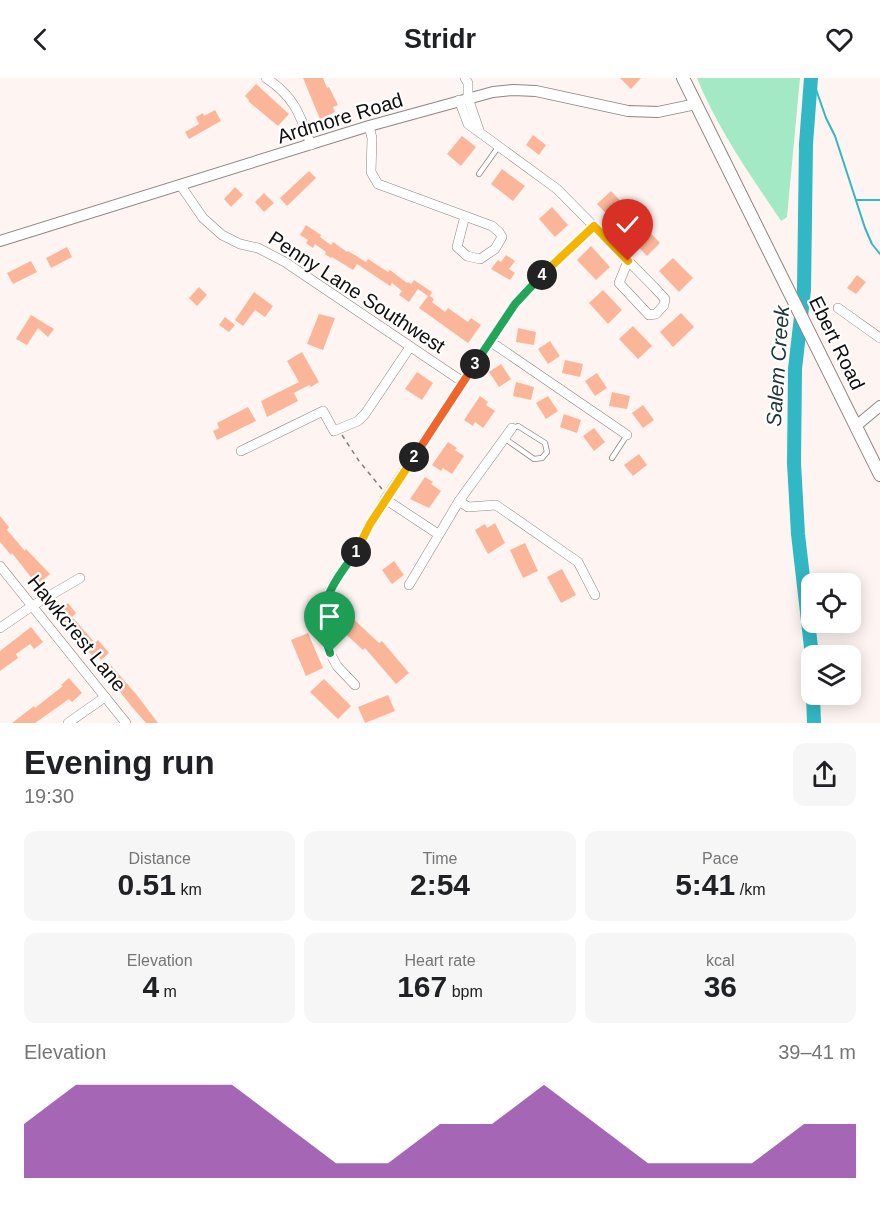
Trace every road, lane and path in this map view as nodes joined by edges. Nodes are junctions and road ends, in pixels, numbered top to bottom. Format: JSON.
{"nodes":[{"id":1,"x":266,"y":78,"type":"edge"},
{"id":2,"x":465,"y":78,"type":"edge"},
{"id":3,"x":683,"y":78,"type":"edge"},
{"id":4,"x":463,"y":99,"type":"junction"},
{"id":5,"x":696,"y":104,"type":"junction"},
{"id":6,"x":369,"y":126,"type":"junction"},
{"id":7,"x":311,"y":145,"type":"junction"},
{"id":8,"x":499,"y":146,"type":"junction"},
{"id":9,"x":479,"y":174,"type":"dead end"},
{"id":10,"x":181,"y":186,"type":"junction"},
{"id":11,"x":465,"y":216,"type":"junction"},
{"id":12,"x":594,"y":226,"type":"junction"},
{"id":13,"x":0,"y":241,"type":"edge"},
{"id":14,"x":628,"y":261,"type":"junction"},
{"id":15,"x":838,"y":308,"type":"dead end"},
{"id":16,"x":880,"y":338,"type":"edge"},
{"id":17,"x":490,"y":342,"type":"junction"},
{"id":18,"x":411,"y":347,"type":"junction"},
{"id":19,"x":463,"y":382,"type":"junction"},
{"id":20,"x":880,"y":406,"type":"edge"},
{"id":21,"x":856,"y":426,"type":"junction"},
{"id":22,"x":512,"y":428,"type":"joint"},
{"id":23,"x":339,"y":429,"type":"junction"},
{"id":24,"x":627,"y":435,"type":"joint"},
{"id":25,"x":504,"y":438,"type":"junction"},
{"id":26,"x":241,"y":451,"type":"dead end"},
{"id":27,"x":612,"y":458,"type":"dead end"},
{"id":28,"x":880,"y":475,"type":"edge"},
{"id":29,"x":387,"y":497,"type":"junction"},
{"id":30,"x":459,"y":501,"type":"junction"},
{"id":31,"x":438,"y":534,"type":"junction"},
{"id":32,"x":0,"y":566,"type":"edge"},
{"id":33,"x":80,"y":578,"type":"dead end"},
{"id":34,"x":409,"y":585,"type":"dead end"},
{"id":35,"x":595,"y":595,"type":"dead end"},
{"id":36,"x":32,"y":606,"type":"junction"},
{"id":37,"x":0,"y":628,"type":"edge"},
{"id":38,"x":355,"y":685,"type":"dead end"},
{"id":39,"x":105,"y":697,"type":"junction"},
{"id":40,"x":68,"y":723,"type":"edge"},
{"id":41,"x":126,"y":723,"type":"edge"}],
"edges":[{"from":1,"to":7,"type":"street"},
{"from":2,"to":4,"type":"street"},
{"from":3,"to":5,"type":"main road","name":"Ebert Road"},
{"from":4,"to":5,"type":"street","name":"Ardmore Road"},
{"from":4,"to":6,"type":"street","name":"Ardmore Road"},
{"from":4,"to":8,"type":"street"},
{"from":5,"to":21,"type":"main road","name":"Ebert Road"},
{"from":6,"to":7,"type":"street","name":"Ardmore Road"},
{"from":6,"to":11,"type":"street"},
{"from":7,"to":10,"type":"street","name":"Ardmore Road"},
{"from":8,"to":9,"type":"lane"},
{"from":8,"to":12,"type":"street"},
{"from":10,"to":13,"type":"street","name":"Ardmore Road"},
{"from":10,"to":18,"type":"street","name":"Penny Lane Southwest"},
{"from":11,"to":11,"type":"street"},
{"from":12,"to":14,"type":"street"},
{"from":12,"to":17,"type":"street"},
{"from":14,"to":14,"type":"street"},
{"from":15,"to":16,"type":"street"},
{"from":17,"to":19,"type":"street"},
{"from":17,"to":24,"type":"street"},
{"from":18,"to":19,"type":"street","name":"Penny Lane Southwest"},
{"from":18,"to":23,"type":"street"},
{"from":19,"to":29,"type":"street"},
{"from":20,"to":21,"type":"street"},
{"from":21,"to":28,"type":"main road","name":"Ebert Road"},
{"from":22,"to":25,"type":"street"},
{"from":22,"to":25,"type":"lane"},
{"from":23,"to":26,"type":"street"},
{"from":23,"to":29,"type":"path"},
{"from":24,"to":27,"type":"lane"},
{"from":25,"to":30,"type":"street"},
{"from":29,"to":31,"type":"street"},
{"from":29,"to":38,"type":"street"},
{"from":30,"to":31,"type":"street"},
{"from":30,"to":35,"type":"street"},
{"from":31,"to":34,"type":"street"},
{"from":32,"to":36,"type":"street","name":"Hawkcrest Lane"},
{"from":33,"to":36,"type":"street"},
{"from":36,"to":37,"type":"street"},
{"from":36,"to":39,"type":"street","name":"Hawkcrest Lane"},
{"from":39,"to":40,"type":"street"},
{"from":39,"to":41,"type":"street","name":"Hawkcrest Lane"}]}
